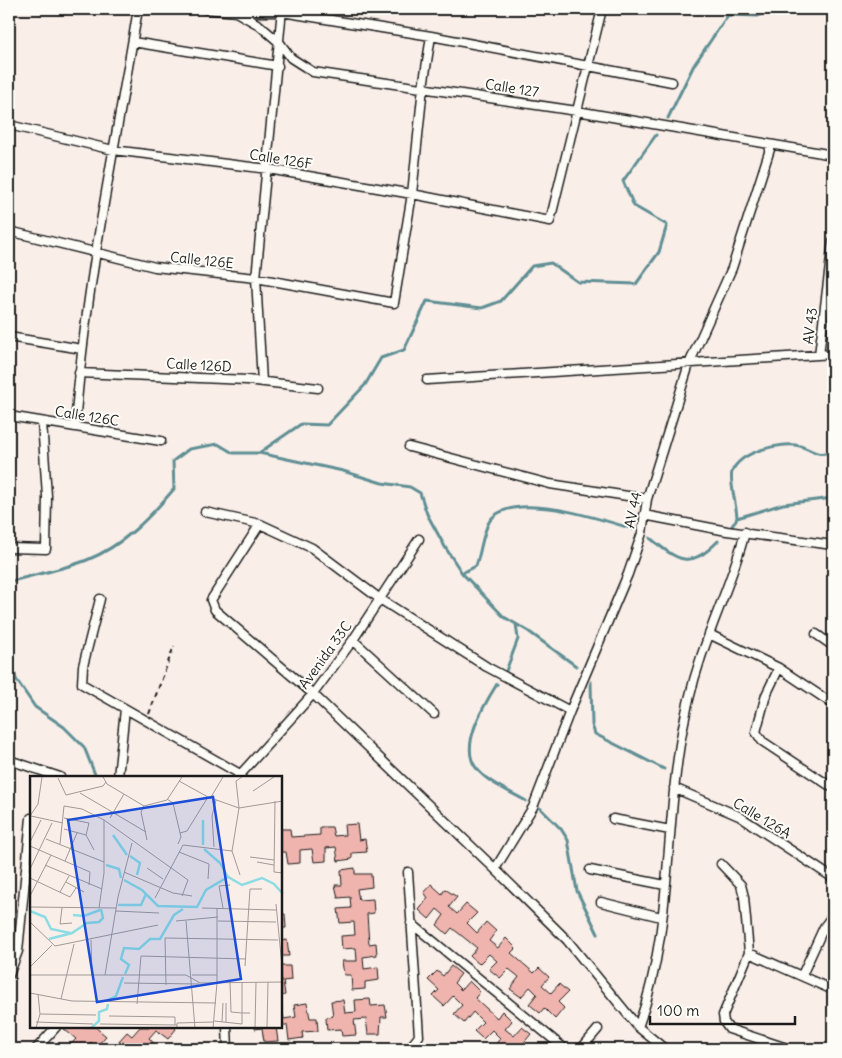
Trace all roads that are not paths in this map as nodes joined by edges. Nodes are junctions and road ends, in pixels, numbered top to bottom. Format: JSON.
{"nodes":[{"id":1,"x":138,"y":9,"type":"edge"},
{"id":2,"x":206,"y":9,"type":"edge"},
{"id":3,"x":602,"y":9,"type":"edge"},
{"id":4,"x":282,"y":10,"type":"edge"},
{"id":5,"x":236,"y":12,"type":"junction"},
{"id":6,"x":431,"y":36,"type":"junction"},
{"id":7,"x":132,"y":42,"type":"junction"},
{"id":8,"x":280,"y":43,"type":"junction"},
{"id":9,"x":588,"y":65,"type":"junction"},
{"id":10,"x":278,"y":66,"type":"junction"},
{"id":11,"x":672,"y":82,"type":"dead end"},
{"id":12,"x":423,"y":88,"type":"junction"},
{"id":13,"x":577,"y":111,"type":"junction"},
{"id":14,"x":9,"y":125,"type":"edge"},
{"id":15,"x":771,"y":146,"type":"junction"},
{"id":16,"x":113,"y":150,"type":"junction"},
{"id":17,"x":833,"y":155,"type":"edge"},
{"id":18,"x":268,"y":169,"type":"junction"},
{"id":19,"x":412,"y":194,"type":"junction"},
{"id":20,"x":9,"y":231,"type":"edge"},
{"id":21,"x":833,"y":241,"type":"edge"},
{"id":22,"x":96,"y":252,"type":"junction"},
{"id":23,"x":256,"y":278,"type":"junction"},
{"id":24,"x":9,"y":337,"type":"edge"},
{"id":25,"x":82,"y":349,"type":"junction"},
{"id":26,"x":818,"y":354,"type":"junction"},
{"id":27,"x":833,"y":354,"type":"edge"},
{"id":28,"x":689,"y":364,"type":"junction"},
{"id":29,"x":78,"y":373,"type":"junction"},
{"id":30,"x":427,"y":380,"type":"dead end"},
{"id":31,"x":262,"y":382,"type":"junction"},
{"id":32,"x":318,"y":388,"type":"dead end"},
{"id":33,"x":9,"y":416,"type":"edge"},
{"id":34,"x":42,"y":422,"type":"junction"},
{"id":35,"x":75,"y":427,"type":"junction"},
{"id":36,"x":162,"y":441,"type":"dead end"},
{"id":37,"x":408,"y":447,"type":"dead end"},
{"id":38,"x":648,"y":499,"type":"junction"},
{"id":39,"x":205,"y":512,"type":"dead end"},
{"id":40,"x":644,"y":515,"type":"junction"},
{"id":41,"x":260,"y":524,"type":"junction"},
{"id":42,"x":745,"y":532,"type":"junction"},
{"id":43,"x":419,"y":539,"type":"dead end"},
{"id":44,"x":833,"y":545,"type":"edge"},
{"id":45,"x":9,"y":548,"type":"edge"},
{"id":46,"x":100,"y":599,"type":"dead end"},
{"id":47,"x":380,"y":599,"type":"junction"},
{"id":48,"x":709,"y":634,"type":"junction"},
{"id":49,"x":816,"y":634,"type":"dead end"},
{"id":50,"x":352,"y":640,"type":"junction"},
{"id":51,"x":833,"y":646,"type":"edge"},
{"id":52,"x":779,"y":668,"type":"junction"},
{"id":53,"x":313,"y":694,"type":"junction"},
{"id":54,"x":833,"y":704,"type":"edge"},
{"id":55,"x":125,"y":709,"type":"junction"},
{"id":56,"x":570,"y":711,"type":"junction"},
{"id":57,"x":434,"y":714,"type":"dead end"},
{"id":58,"x":9,"y":760,"type":"edge"},
{"id":59,"x":36,"y":774,"type":"edge"},
{"id":60,"x":239,"y":775,"type":"edge"},
{"id":61,"x":52,"y":776,"type":"edge"},
{"id":62,"x":118,"y":776,"type":"edge"},
{"id":63,"x":674,"y":788,"type":"junction"},
{"id":64,"x":833,"y":788,"type":"edge"},
{"id":65,"x":613,"y":819,"type":"dead end"},
{"id":66,"x":30,"y":828,"type":"edge"},
{"id":67,"x":670,"y":830,"type":"junction"},
{"id":68,"x":721,"y":864,"type":"dead end"},
{"id":69,"x":495,"y":869,"type":"junction"},
{"id":70,"x":590,"y":870,"type":"dead end"},
{"id":71,"x":408,"y":872,"type":"dead end"},
{"id":72,"x":833,"y":878,"type":"edge"},
{"id":73,"x":665,"y":885,"type":"junction"},
{"id":74,"x":601,"y":902,"type":"dead end"},
{"id":75,"x":833,"y":915,"type":"edge"},
{"id":76,"x":661,"y":917,"type":"junction"},
{"id":77,"x":411,"y":923,"type":"junction"},
{"id":78,"x":749,"y":953,"type":"junction"},
{"id":79,"x":9,"y":975,"type":"edge"},
{"id":80,"x":802,"y":975,"type":"junction"},
{"id":81,"x":833,"y":990,"type":"edge"},
{"id":82,"x":638,"y":1027,"type":"junction"},
{"id":83,"x":55,"y":1028,"type":"edge"},
{"id":84,"x":227,"y":1028,"type":"edge"},
{"id":85,"x":598,"y":1029,"type":"dead end"},
{"id":86,"x":36,"y":1049,"type":"edge"},
{"id":87,"x":228,"y":1049,"type":"edge"},
{"id":88,"x":409,"y":1049,"type":"edge"},
{"id":89,"x":565,"y":1049,"type":"edge"},
{"id":90,"x":581,"y":1049,"type":"edge"},
{"id":91,"x":665,"y":1049,"type":"edge"},
{"id":92,"x":790,"y":1049,"type":"edge"}],
"edges":[{"from":1,"to":7,"type":"street"},
{"from":2,"to":5,"type":"street","name":"Calle 127"},
{"from":3,"to":9,"type":"street"},
{"from":4,"to":5,"type":"street"},
{"from":4,"to":6,"type":"street"},
{"from":4,"to":8,"type":"street"},
{"from":5,"to":8,"type":"street","name":"Calle 127"},
{"from":6,"to":9,"type":"street"},
{"from":6,"to":12,"type":"street"},
{"from":7,"to":10,"type":"street"},
{"from":7,"to":16,"type":"street"},
{"from":8,"to":10,"type":"street"},
{"from":8,"to":12,"type":"street","name":"Calle 127"},
{"from":9,"to":11,"type":"street"},
{"from":9,"to":13,"type":"street"},
{"from":10,"to":18,"type":"street"},
{"from":12,"to":13,"type":"street","name":"Calle 127"},
{"from":12,"to":19,"type":"street"},
{"from":13,"to":15,"type":"street","name":"Calle 127"},
{"from":13,"to":19,"type":"street","name":"Calle 126F"},
{"from":14,"to":16,"type":"street","name":"Calle 126F"},
{"from":15,"to":17,"type":"street","name":"Calle 127"},
{"from":15,"to":28,"type":"street","name":"AV 44"},
{"from":16,"to":18,"type":"street","name":"Calle 126F"},
{"from":16,"to":22,"type":"street"},
{"from":18,"to":19,"type":"street","name":"Calle 126F"},
{"from":18,"to":23,"type":"street"},
{"from":19,"to":23,"type":"street","name":"Calle 126E"},
{"from":20,"to":22,"type":"street","name":"Calle 126E"},
{"from":21,"to":26,"type":"street","name":"AV 43"},
{"from":22,"to":23,"type":"street","name":"Calle 126E"},
{"from":22,"to":25,"type":"street"},
{"from":23,"to":31,"type":"street"},
{"from":24,"to":25,"type":"street"},
{"from":25,"to":29,"type":"street"},
{"from":26,"to":27,"type":"street"},
{"from":26,"to":28,"type":"street"},
{"from":28,"to":30,"type":"street"},
{"from":28,"to":38,"type":"street","name":"AV 44"},
{"from":29,"to":31,"type":"street","name":"Calle 126D"},
{"from":29,"to":35,"type":"street"},
{"from":31,"to":32,"type":"street","name":"Calle 126D"},
{"from":33,"to":34,"type":"street","name":"Calle 126C"},
{"from":34,"to":35,"type":"street","name":"Calle 126C"},
{"from":34,"to":45,"type":"street"},
{"from":35,"to":36,"type":"street","name":"Calle 126C"},
{"from":37,"to":38,"type":"street"},
{"from":38,"to":40,"type":"street","name":"AV 44"},
{"from":39,"to":41,"type":"street"},
{"from":40,"to":42,"type":"street"},
{"from":40,"to":56,"type":"street","name":"AV 44"},
{"from":41,"to":47,"type":"street"},
{"from":41,"to":53,"type":"street"},
{"from":42,"to":44,"type":"street"},
{"from":42,"to":48,"type":"street"},
{"from":43,"to":47,"type":"street","name":"Avenida 33C"},
{"from":46,"to":55,"type":"street"},
{"from":47,"to":50,"type":"street","name":"Avenida 33C"},
{"from":47,"to":56,"type":"street"},
{"from":48,"to":52,"type":"street"},
{"from":48,"to":63,"type":"street"},
{"from":49,"to":51,"type":"street"},
{"from":50,"to":53,"type":"street","name":"Avenida 33C"},
{"from":50,"to":57,"type":"street"},
{"from":52,"to":54,"type":"street"},
{"from":52,"to":64,"type":"street"},
{"from":53,"to":60,"type":"street","name":"Avenida 33C"},
{"from":53,"to":69,"type":"street"},
{"from":55,"to":60,"type":"street"},
{"from":55,"to":62,"type":"street"},
{"from":56,"to":69,"type":"street","name":"AV 44"},
{"from":58,"to":59,"type":"street"},
{"from":59,"to":61,"type":"street"},
{"from":63,"to":67,"type":"street"},
{"from":63,"to":72,"type":"street","name":"Calle 126A"},
{"from":65,"to":67,"type":"street"},
{"from":66,"to":79,"type":"street"},
{"from":67,"to":73,"type":"street"},
{"from":68,"to":78,"type":"street"},
{"from":69,"to":82,"type":"street"},
{"from":70,"to":73,"type":"street"},
{"from":71,"to":77,"type":"street"},
{"from":73,"to":76,"type":"street"},
{"from":74,"to":76,"type":"street"},
{"from":75,"to":80,"type":"street"},
{"from":76,"to":82,"type":"street"},
{"from":77,"to":88,"type":"street"},
{"from":77,"to":89,"type":"street"},
{"from":78,"to":80,"type":"street"},
{"from":78,"to":92,"type":"street"},
{"from":80,"to":81,"type":"street"},
{"from":82,"to":91,"type":"street"},
{"from":83,"to":86,"type":"street"},
{"from":84,"to":87,"type":"street"},
{"from":85,"to":90,"type":"street"}]}
